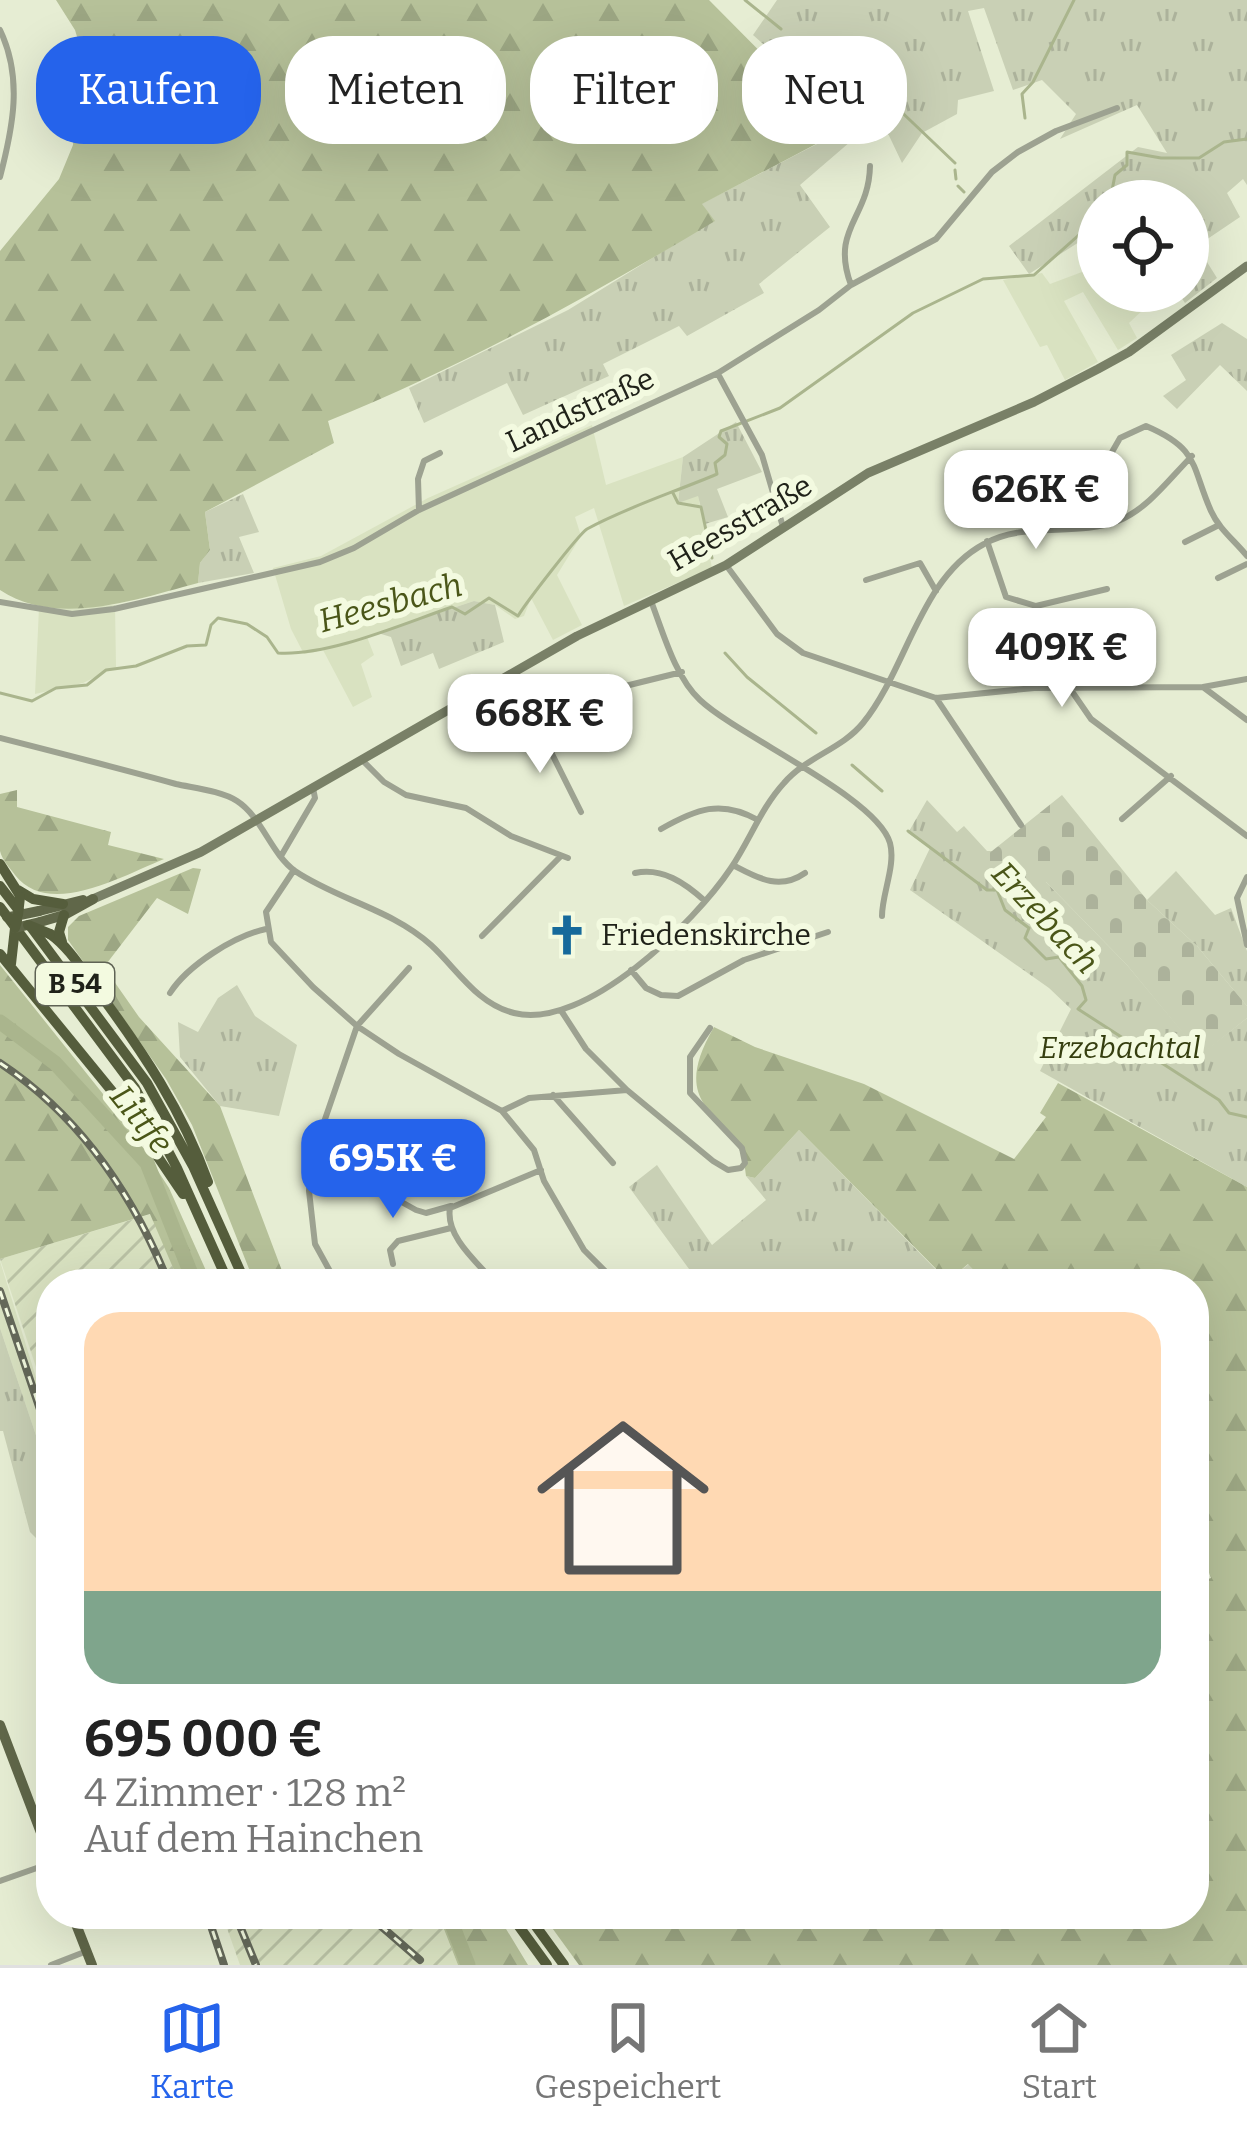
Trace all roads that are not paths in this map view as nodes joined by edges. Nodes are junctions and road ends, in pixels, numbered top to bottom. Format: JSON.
{"nodes":[{"id":1,"x":0,"y":30,"type":"edge"},
{"id":2,"x":1117,"y":108,"type":"dead end"},
{"id":3,"x":870,"y":166,"type":"dead end"},
{"id":4,"x":0,"y":177,"type":"edge"},
{"id":5,"x":1247,"y":266,"type":"edge"},
{"id":6,"x":851,"y":284,"type":"junction"},
{"id":7,"x":718,"y":373,"type":"junction"},
{"id":8,"x":440,"y":453,"type":"dead end"},
{"id":9,"x":1192,"y":456,"type":"junction"},
{"id":10,"x":1104,"y":466,"type":"dead end"},
{"id":11,"x":419,"y":510,"type":"junction"},
{"id":12,"x":1220,"y":525,"type":"junction"},
{"id":13,"x":784,"y":530,"type":"junction"},
{"id":14,"x":987,"y":541,"type":"junction"},
{"id":15,"x":1185,"y":542,"type":"dead end"},
{"id":16,"x":1247,"y":560,"type":"edge"},
{"id":17,"x":726,"y":566,"type":"junction"},
{"id":18,"x":1218,"y":578,"type":"dead end"},
{"id":19,"x":866,"y":580,"type":"dead end"},
{"id":20,"x":1107,"y":589,"type":"dead end"},
{"id":21,"x":936,"y":591,"type":"junction"},
{"id":22,"x":651,"y":601,"type":"junction"},
{"id":23,"x":0,"y":602,"type":"edge"},
{"id":24,"x":682,"y":672,"type":"junction"},
{"id":25,"x":504,"y":677,"type":"junction"},
{"id":26,"x":1247,"y":679,"type":"edge"},
{"id":27,"x":891,"y":682,"type":"junction"},
{"id":28,"x":1203,"y":687,"type":"junction"},
{"id":29,"x":1071,"y":690,"type":"junction"},
{"id":30,"x":936,"y":698,"type":"junction"},
{"id":31,"x":531,"y":719,"type":"junction"},
{"id":32,"x":1247,"y":720,"type":"edge"},
{"id":33,"x":0,"y":738,"type":"edge"},
{"id":34,"x":362,"y":760,"type":"junction"},
{"id":35,"x":802,"y":766,"type":"junction"},
{"id":36,"x":1172,"y":776,"type":"junction"},
{"id":37,"x":313,"y":788,"type":"junction"},
{"id":38,"x":580,"y":812,"type":"dead end"},
{"id":39,"x":1122,"y":819,"type":"dead end"},
{"id":40,"x":758,"y":820,"type":"junction"},
{"id":41,"x":254,"y":822,"type":"junction"},
{"id":42,"x":1021,"y":825,"type":"dead end"},
{"id":43,"x":661,"y":829,"type":"dead end"},
{"id":44,"x":1247,"y":836,"type":"edge"},
{"id":45,"x":281,"y":856,"type":"junction"},
{"id":46,"x":0,"y":864,"type":"edge"},
{"id":47,"x":734,"y":865,"type":"junction"},
{"id":48,"x":294,"y":870,"type":"junction"},
{"id":49,"x":635,"y":873,"type":"dead end"},
{"id":50,"x":805,"y":874,"type":"dead end"},
{"id":51,"x":1247,"y":877,"type":"edge"},
{"id":52,"x":0,"y":886,"type":"edge"},
{"id":53,"x":19,"y":893,"type":"junction"},
{"id":54,"x":96,"y":898,"type":"joint"},
{"id":55,"x":705,"y":901,"type":"junction"},
{"id":56,"x":63,"y":910,"type":"junction"},
{"id":57,"x":882,"y":916,"type":"dead end"},
{"id":58,"x":16,"y":920,"type":"edge"},
{"id":59,"x":266,"y":929,"type":"junction"},
{"id":60,"x":0,"y":931,"type":"edge"},
{"id":61,"x":828,"y":932,"type":"dead end"},
{"id":62,"x":482,"y":937,"type":"dead end"},
{"id":63,"x":63,"y":945,"type":"junction"},
{"id":64,"x":1247,"y":945,"type":"edge"},
{"id":65,"x":0,"y":954,"type":"edge"},
{"id":66,"x":10,"y":964,"type":"junction"},
{"id":67,"x":409,"y":968,"type":"dead end"},
{"id":68,"x":631,"y":970,"type":"junction"},
{"id":69,"x":170,"y":993,"type":"dead end"},
{"id":70,"x":562,"y":1012,"type":"junction"},
{"id":71,"x":357,"y":1026,"type":"junction"},
{"id":72,"x":710,"y":1028,"type":"dead end"},
{"id":73,"x":627,"y":1090,"type":"junction"},
{"id":74,"x":553,"y":1096,"type":"junction"},
{"id":75,"x":502,"y":1111,"type":"junction"},
{"id":76,"x":613,"y":1163,"type":"dead end"},
{"id":77,"x":541,"y":1170,"type":"junction"},
{"id":78,"x":363,"y":1184,"type":"dead end"},
{"id":79,"x":451,"y":1206,"type":"junction"},
{"id":80,"x":452,"y":1228,"type":"junction"},
{"id":81,"x":207,"y":1231,"type":"junction"},
{"id":82,"x":229,"y":1242,"type":"junction"},
{"id":83,"x":393,"y":1264,"type":"dead end"},
{"id":84,"x":223,"y":1269,"type":"edge"},
{"id":85,"x":240,"y":1269,"type":"edge"},
{"id":86,"x":329,"y":1269,"type":"edge"},
{"id":87,"x":484,"y":1269,"type":"edge"},
{"id":88,"x":603,"y":1269,"type":"edge"},
{"id":89,"x":0,"y":1725,"type":"edge"},
{"id":90,"x":36,"y":1821,"type":"edge"},
{"id":91,"x":36,"y":1867,"type":"edge"},
{"id":92,"x":0,"y":1881,"type":"edge"},
{"id":93,"x":78,"y":1929,"type":"edge"},
{"id":94,"x":521,"y":1929,"type":"edge"},
{"id":95,"x":538,"y":1929,"type":"edge"},
{"id":96,"x":87,"y":1952,"type":"junction"},
{"id":97,"x":51,"y":1965,"type":"edge"},
{"id":98,"x":92,"y":1965,"type":"edge"},
{"id":99,"x":548,"y":1965,"type":"edge"},
{"id":100,"x":564,"y":1965,"type":"edge"}],
"edges":[{"from":1,"to":4,"type":"street"},
{"from":2,"to":6,"type":"street","name":"Landstraße"},
{"from":3,"to":6,"type":"street"},
{"from":5,"to":13,"type":"main road","name":"Heesstraße"},
{"from":6,"to":7,"type":"street","name":"Landstraße"},
{"from":7,"to":11,"type":"street","name":"Landstraße"},
{"from":7,"to":13,"type":"street"},
{"from":8,"to":11,"type":"street"},
{"from":9,"to":10,"type":"street"},
{"from":9,"to":12,"type":"street"},
{"from":9,"to":14,"type":"street"},
{"from":11,"to":23,"type":"street","name":"Landstraße"},
{"from":12,"to":15,"type":"street"},
{"from":12,"to":16,"type":"street"},
{"from":13,"to":17,"type":"main road","name":"Heesstraße"},
{"from":14,"to":20,"type":"street"},
{"from":14,"to":21,"type":"street"},
{"from":16,"to":18,"type":"street"},
{"from":17,"to":22,"type":"main road","name":"Heesstraße"},
{"from":17,"to":27,"type":"street"},
{"from":19,"to":21,"type":"street"},
{"from":21,"to":27,"type":"street"},
{"from":22,"to":24,"type":"street"},
{"from":22,"to":25,"type":"main road","name":"Heesstraße"},
{"from":24,"to":31,"type":"street"},
{"from":24,"to":35,"type":"street"},
{"from":25,"to":31,"type":"street"},
{"from":25,"to":34,"type":"main road","name":"Heesstraße"},
{"from":26,"to":28,"type":"street"},
{"from":27,"to":30,"type":"street"},
{"from":27,"to":35,"type":"street"},
{"from":28,"to":29,"type":"street"},
{"from":28,"to":32,"type":"street"},
{"from":29,"to":30,"type":"street"},
{"from":29,"to":36,"type":"street"},
{"from":30,"to":42,"type":"street"},
{"from":31,"to":38,"type":"street"},
{"from":33,"to":41,"type":"street"},
{"from":34,"to":37,"type":"main road","name":"Heesstraße"},
{"from":34,"to":62,"type":"street"},
{"from":35,"to":40,"type":"street"},
{"from":35,"to":57,"type":"street"},
{"from":36,"to":39,"type":"street"},
{"from":36,"to":44,"type":"street"},
{"from":37,"to":41,"type":"main road","name":"Heesstraße"},
{"from":37,"to":45,"type":"street"},
{"from":40,"to":43,"type":"street"},
{"from":40,"to":47,"type":"street"},
{"from":41,"to":45,"type":"street"},
{"from":41,"to":54,"type":"main road","name":"Heesstraße"},
{"from":45,"to":48,"type":"street"},
{"from":46,"to":53,"type":"highway"},
{"from":47,"to":50,"type":"street"},
{"from":47,"to":55,"type":"street"},
{"from":48,"to":59,"type":"street"},
{"from":48,"to":70,"type":"street"},
{"from":49,"to":55,"type":"street"},
{"from":51,"to":64,"type":"street"},
{"from":52,"to":82,"type":"highway","number":"B 54"},
{"from":53,"to":56,"type":"highway"},
{"from":53,"to":58,"type":"highway","bridge":true},
{"from":54,"to":56,"type":"main road","name":"Heesstraße"},
{"from":55,"to":68,"type":"street"},
{"from":56,"to":58,"type":"main road","name":"Heesstraße"},
{"from":56,"to":63,"type":"highway"},
{"from":58,"to":60,"type":"main road","name":"Heesstraße","bridge":true},
{"from":58,"to":63,"type":"highway","bridge":true},
{"from":58,"to":66,"type":"highway"},
{"from":58,"to":81,"type":"highway","number":"B 54"},
{"from":59,"to":69,"type":"street"},
{"from":59,"to":71,"type":"street"},
{"from":61,"to":68,"type":"street"},
{"from":63,"to":82,"type":"highway"},
{"from":65,"to":66,"type":"highway"},
{"from":66,"to":81,"type":"highway"},
{"from":67,"to":71,"type":"street"},
{"from":68,"to":70,"type":"street"},
{"from":70,"to":73,"type":"street"},
{"from":71,"to":75,"type":"street"},
{"from":71,"to":86,"type":"street"},
{"from":72,"to":73,"type":"street"},
{"from":73,"to":74,"type":"street"},
{"from":74,"to":75,"type":"street"},
{"from":74,"to":76,"type":"street"},
{"from":75,"to":77,"type":"street"},
{"from":77,"to":79,"type":"street"},
{"from":77,"to":88,"type":"street"},
{"from":78,"to":79,"type":"street"},
{"from":79,"to":80,"type":"street"},
{"from":80,"to":83,"type":"street"},
{"from":80,"to":87,"type":"street"},
{"from":81,"to":84,"type":"highway","number":"B 54"},
{"from":82,"to":85,"type":"highway","number":"B 54"},
{"from":89,"to":90,"type":"main road"},
{"from":91,"to":92,"type":"street"},
{"from":93,"to":96,"type":"main road"},
{"from":94,"to":99,"type":"highway"},
{"from":95,"to":100,"type":"highway"},
{"from":96,"to":97,"type":"street"},
{"from":96,"to":98,"type":"main road"}]}
